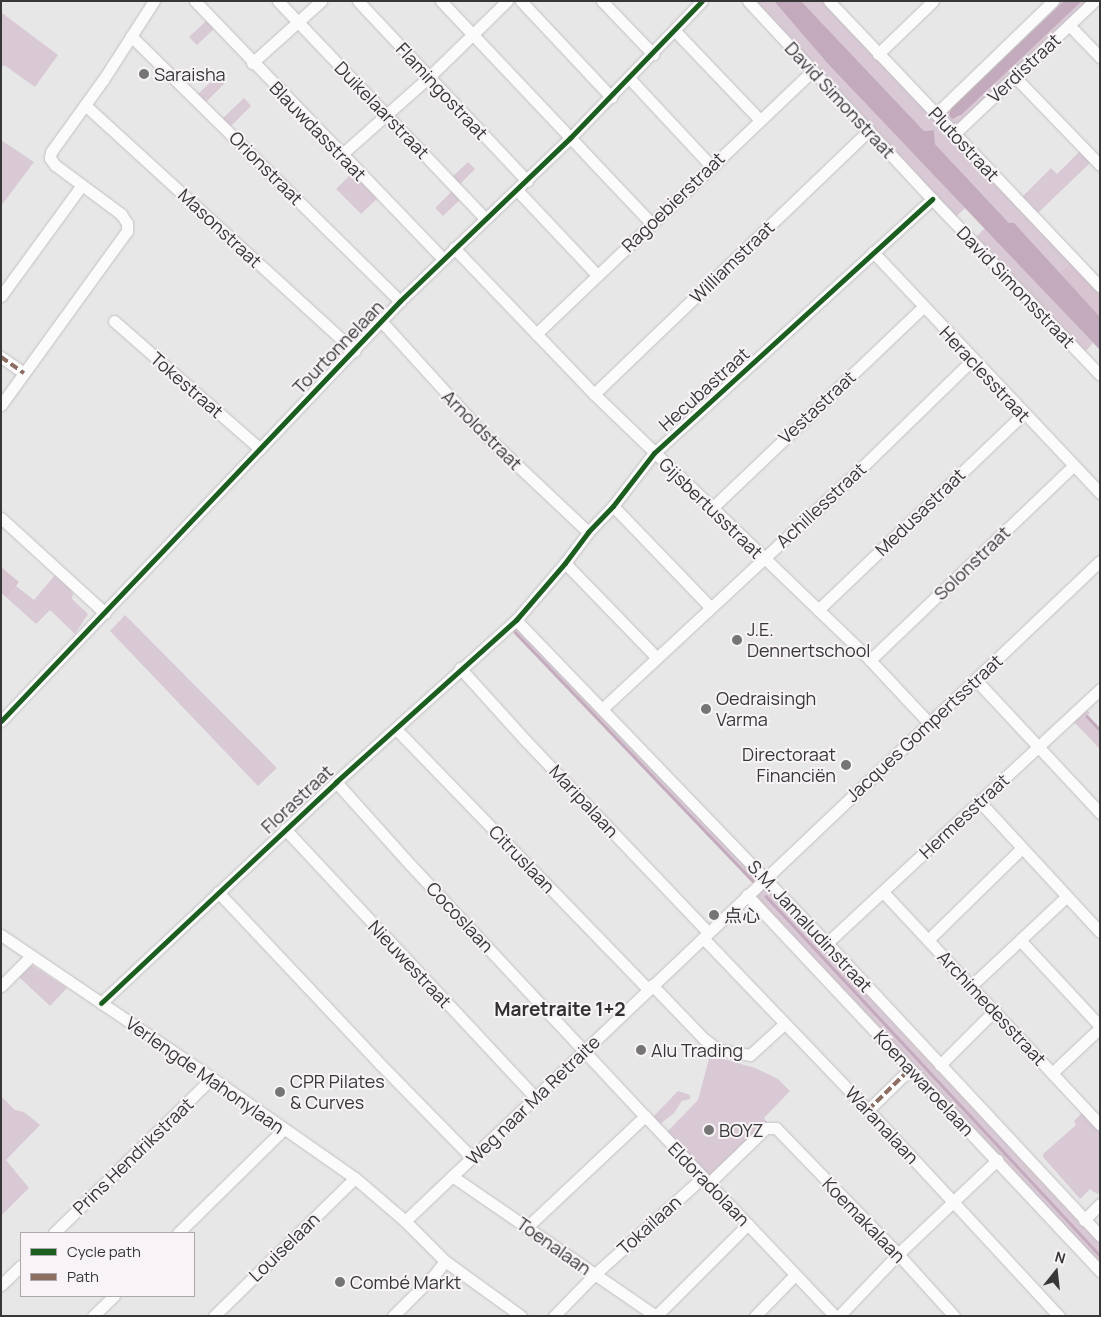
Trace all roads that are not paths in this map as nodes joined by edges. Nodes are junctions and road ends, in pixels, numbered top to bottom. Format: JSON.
{"nodes":[{"id":1,"x":154,"y":1,"type":"edge"},
{"id":2,"x":195,"y":1,"type":"edge"},
{"id":3,"x":278,"y":1,"type":"edge"},
{"id":4,"x":320,"y":1,"type":"edge"},
{"id":5,"x":358,"y":1,"type":"edge"},
{"id":6,"x":441,"y":1,"type":"edge"},
{"id":7,"x":507,"y":1,"type":"edge"},
{"id":8,"x":521,"y":1,"type":"edge"},
{"id":9,"x":602,"y":1,"type":"edge"},
{"id":10,"x":702,"y":1,"type":"edge"},
{"id":11,"x":748,"y":1,"type":"edge"},
{"id":12,"x":829,"y":1,"type":"edge"},
{"id":13,"x":933,"y":1,"type":"edge"},
{"id":14,"x":1053,"y":1,"type":"edge"},
{"id":15,"x":1094,"y":1,"type":"edge"},
{"id":16,"x":298,"y":22,"type":"junction"},
{"id":17,"x":1068,"y":26,"type":"junction"},
{"id":18,"x":675,"y":31,"type":"junction"},
{"id":19,"x":472,"y":34,"type":"junction"},
{"id":20,"x":131,"y":36,"type":"junction"},
{"id":21,"x":653,"y":54,"type":"junction"},
{"id":22,"x":878,"y":54,"type":"junction"},
{"id":23,"x":1100,"y":58,"type":"edge"},
{"id":24,"x":252,"y":63,"type":"junction"},
{"id":25,"x":812,"y":71,"type":"junction"},
{"id":26,"x":429,"y":77,"type":"junction"},
{"id":27,"x":1015,"y":77,"type":"junction"},
{"id":28,"x":629,"y":78,"type":"junction"},
{"id":29,"x":611,"y":96,"type":"junction"},
{"id":30,"x":86,"y":105,"type":"junction"},
{"id":31,"x":936,"y":114,"type":"junction"},
{"id":32,"x":387,"y":116,"type":"junction"},
{"id":33,"x":760,"y":120,"type":"junction"},
{"id":34,"x":869,"y":130,"type":"junction"},
{"id":35,"x":954,"y":134,"type":"junction"},
{"id":36,"x":570,"y":138,"type":"junction"},
{"id":37,"x":341,"y":155,"type":"junction"},
{"id":38,"x":1100,"y":165,"type":"edge"},
{"id":39,"x":711,"y":166,"type":"junction"},
{"id":40,"x":527,"y":181,"type":"junction"},
{"id":41,"x":82,"y":185,"type":"junction"},
{"id":42,"x":517,"y":190,"type":"junction"},
{"id":43,"x":932,"y":199,"type":"junction"},
{"id":44,"x":485,"y":218,"type":"junction"},
{"id":45,"x":651,"y":224,"type":"junction"},
{"id":46,"x":454,"y":248,"type":"junction"},
{"id":47,"x":873,"y":252,"type":"junction"},
{"id":48,"x":442,"y":259,"type":"junction"},
{"id":49,"x":597,"y":276,"type":"junction"},
{"id":50,"x":1100,"y":287,"type":"edge"},
{"id":51,"x":1,"y":296,"type":"edge"},
{"id":52,"x":400,"y":301,"type":"junction"},
{"id":53,"x":923,"y":307,"type":"junction"},
{"id":54,"x":114,"y":320,"type":"dead end"},
{"id":55,"x":382,"y":322,"type":"junction"},
{"id":56,"x":536,"y":334,"type":"junction"},
{"id":57,"x":354,"y":351,"type":"junction"},
{"id":58,"x":1,"y":357,"type":"edge"},
{"id":59,"x":972,"y":360,"type":"junction"},
{"id":60,"x":24,"y":373,"type":"junction"},
{"id":61,"x":1100,"y":375,"type":"edge"},
{"id":62,"x":594,"y":394,"type":"junction"},
{"id":63,"x":1,"y":405,"type":"edge"},
{"id":64,"x":1023,"y":414,"type":"junction"},
{"id":65,"x":260,"y":449,"type":"junction"},
{"id":66,"x":654,"y":453,"type":"junction"},
{"id":67,"x":1073,"y":466,"type":"junction"},
{"id":68,"x":1100,"y":493,"type":"edge"},
{"id":69,"x":613,"y":506,"type":"junction"},
{"id":70,"x":712,"y":508,"type":"junction"},
{"id":71,"x":1,"y":518,"type":"edge"},
{"id":72,"x":588,"y":532,"type":"junction"},
{"id":73,"x":764,"y":559,"type":"junction"},
{"id":74,"x":1100,"y":561,"type":"edge"},
{"id":75,"x":565,"y":563,"type":"junction"},
{"id":76,"x":711,"y":608,"type":"junction"},
{"id":77,"x":818,"y":610,"type":"junction"},
{"id":78,"x":105,"y":612,"type":"junction"},
{"id":79,"x":516,"y":620,"type":"junction"},
{"id":80,"x":657,"y":658,"type":"junction"},
{"id":81,"x":870,"y":660,"type":"junction"},
{"id":82,"x":460,"y":668,"type":"junction"},
{"id":83,"x":976,"y":680,"type":"junction"},
{"id":84,"x":1100,"y":689,"type":"edge"},
{"id":85,"x":602,"y":709,"type":"junction"},
{"id":86,"x":1,"y":721,"type":"edge"},
{"id":87,"x":929,"y":723,"type":"junction"},
{"id":88,"x":396,"y":729,"type":"junction"},
{"id":89,"x":1037,"y":747,"type":"junction"},
{"id":90,"x":336,"y":782,"type":"junction"},
{"id":91,"x":979,"y":801,"type":"junction"},
{"id":92,"x":1100,"y":813,"type":"edge"},
{"id":93,"x":285,"y":829,"type":"junction"},
{"id":94,"x":1022,"y":848,"type":"junction"},
{"id":95,"x":765,"y":878,"type":"junction"},
{"id":96,"x":218,"y":892,"type":"junction"},
{"id":97,"x":883,"y":892,"type":"junction"},
{"id":98,"x":747,"y":895,"type":"junction"},
{"id":99,"x":1066,"y":897,"type":"junction"},
{"id":100,"x":1100,"y":932,"type":"edge"},
{"id":101,"x":1,"y":935,"type":"edge"},
{"id":102,"x":706,"y":935,"type":"junction"},
{"id":103,"x":929,"y":939,"type":"junction"},
{"id":104,"x":1020,"y":940,"type":"junction"},
{"id":105,"x":827,"y":943,"type":"junction"},
{"id":106,"x":31,"y":956,"type":"junction"},
{"id":107,"x":972,"y":985,"type":"junction"},
{"id":108,"x":1,"y":986,"type":"edge"},
{"id":109,"x":650,"y":987,"type":"junction"},
{"id":110,"x":101,"y":1003,"type":"junction"},
{"id":111,"x":995,"y":1010,"type":"junction"},
{"id":112,"x":784,"y":1024,"type":"junction"},
{"id":113,"x":1100,"y":1027,"type":"edge"},
{"id":114,"x":586,"y":1050,"type":"junction"},
{"id":115,"x":940,"y":1065,"type":"junction"},
{"id":116,"x":910,"y":1069,"type":"junction"},
{"id":117,"x":1052,"y":1073,"type":"junction"},
{"id":118,"x":212,"y":1078,"type":"junction"},
{"id":119,"x":536,"y":1098,"type":"junction"},
{"id":120,"x":868,"y":1110,"type":"junction"},
{"id":121,"x":645,"y":1116,"type":"junction"},
{"id":122,"x":1098,"y":1120,"type":"edge"},
{"id":123,"x":773,"y":1127,"type":"joint"},
{"id":124,"x":284,"y":1129,"type":"junction"},
{"id":125,"x":472,"y":1158,"type":"junction"},
{"id":126,"x":997,"y":1160,"type":"junction"},
{"id":127,"x":452,"y":1176,"type":"junction"},
{"id":128,"x":355,"y":1178,"type":"junction"},
{"id":129,"x":706,"y":1180,"type":"junction"},
{"id":130,"x":954,"y":1202,"type":"junction"},
{"id":131,"x":1100,"y":1204,"type":"edge"},
{"id":132,"x":1084,"y":1220,"type":"junction"},
{"id":133,"x":405,"y":1221,"type":"junction"},
{"id":134,"x":748,"y":1224,"type":"junction"},
{"id":135,"x":527,"y":1227,"type":"junction"},
{"id":136,"x":55,"y":1232,"type":"edge"},
{"id":137,"x":179,"y":1232,"type":"edge"},
{"id":138,"x":1100,"y":1236,"type":"edge"},
{"id":139,"x":898,"y":1254,"type":"junction"},
{"id":140,"x":445,"y":1261,"type":"junction"},
{"id":141,"x":20,"y":1267,"type":"edge"},
{"id":142,"x":1100,"y":1271,"type":"edge"},
{"id":143,"x":595,"y":1274,"type":"junction"},
{"id":144,"x":795,"y":1275,"type":"junction"},
{"id":145,"x":1,"y":1285,"type":"edge"},
{"id":146,"x":113,"y":1297,"type":"edge"},
{"id":147,"x":93,"y":1316,"type":"edge"},
{"id":148,"x":214,"y":1316,"type":"edge"},
{"id":149,"x":393,"y":1316,"type":"edge"},
{"id":150,"x":522,"y":1316,"type":"edge"},
{"id":151,"x":554,"y":1316,"type":"edge"},
{"id":152,"x":656,"y":1316,"type":"edge"},
{"id":153,"x":755,"y":1316,"type":"edge"},
{"id":154,"x":835,"y":1316,"type":"edge"},
{"id":155,"x":840,"y":1316,"type":"edge"},
{"id":156,"x":954,"y":1316,"type":"edge"},
{"id":157,"x":1059,"y":1316,"type":"edge"}],
"edges":[{"from":1,"to":20,"type":"street"},
{"from":2,"to":24,"type":"street","name":"Blauwdasstraat"},
{"from":3,"to":16,"type":"street","name":"Duikelaarstraat"},
{"from":4,"to":16,"type":"street"},
{"from":5,"to":26,"type":"street","name":"Flamingostraat"},
{"from":6,"to":19,"type":"street"},
{"from":7,"to":19,"type":"street"},
{"from":8,"to":29,"type":"street"},
{"from":9,"to":21,"type":"street"},
{"from":10,"to":18,"type":"street","name":"Tourtonnelaan"},
{"from":11,"to":25,"type":"street","name":"David Simonstraat"},
{"from":12,"to":22,"type":"street","name":"Plutostraat"},
{"from":13,"to":22,"type":"street"},
{"from":14,"to":31,"type":"street"},
{"from":15,"to":17,"type":"street","name":"Verdistraat"},
{"from":16,"to":24,"type":"street"},
{"from":16,"to":32,"type":"street","name":"Duikelaarstraat"},
{"from":17,"to":23,"type":"street"},
{"from":17,"to":27,"type":"street","name":"Verdistraat"},
{"from":18,"to":21,"type":"street","name":"Tourtonnelaan"},
{"from":18,"to":33,"type":"street"},
{"from":19,"to":26,"type":"street"},
{"from":19,"to":36,"type":"street"},
{"from":20,"to":30,"type":"street"},
{"from":20,"to":52,"type":"street","name":"Orionstraat"},
{"from":21,"to":28,"type":"street","name":"Tourtonnelaan"},
{"from":22,"to":31,"type":"street","name":"Plutostraat"},
{"from":24,"to":37,"type":"street","name":"Blauwdasstraat"},
{"from":25,"to":33,"type":"street","name":"Ragoebierstraat"},
{"from":25,"to":34,"type":"street","name":"David Simonstraat"},
{"from":26,"to":32,"type":"street"},
{"from":26,"to":40,"type":"street","name":"Flamingostraat"},
{"from":27,"to":35,"type":"street","name":"Verdistraat"},
{"from":27,"to":38,"type":"street"},
{"from":28,"to":29,"type":"street","name":"Tourtonnelaan"},
{"from":28,"to":39,"type":"street"},
{"from":29,"to":36,"type":"street","name":"Tourtonnelaan"},
{"from":30,"to":41,"type":"street"},
{"from":30,"to":57,"type":"street","name":"Masonstraat"},
{"from":31,"to":35,"type":"street","name":"Plutostraat"},
{"from":32,"to":37,"type":"street"},
{"from":32,"to":44,"type":"street","name":"Duikelaarstraat"},
{"from":33,"to":39,"type":"street","name":"Ragoebierstraat"},
{"from":34,"to":43,"type":"street","name":"David Simonstraat"},
{"from":34,"to":62,"type":"street","name":"Williamstraat"},
{"from":35,"to":50,"type":"street","name":"Plutostraat"},
{"from":36,"to":40,"type":"street","name":"Tourtonnelaan"},
{"from":36,"to":45,"type":"street"},
{"from":37,"to":48,"type":"street","name":"Blauwdasstraat"},
{"from":39,"to":45,"type":"street","name":"Ragoebierstraat"},
{"from":40,"to":42,"type":"street","name":"Tourtonnelaan"},
{"from":41,"to":51,"type":"street"},
{"from":41,"to":60,"type":"street"},
{"from":42,"to":44,"type":"street","name":"Tourtonnelaan"},
{"from":42,"to":49,"type":"street"},
{"from":43,"to":47,"type":"street","name":"Hecubastraat"},
{"from":43,"to":61,"type":"street","name":"David Simonsstraat"},
{"from":44,"to":46,"type":"street","name":"Tourtonnelaan"},
{"from":45,"to":49,"type":"street","name":"Ragoebierstraat"},
{"from":46,"to":48,"type":"street","name":"Tourtonnelaan"},
{"from":46,"to":56,"type":"street","name":"Gijsbertusstraat"},
{"from":47,"to":53,"type":"street","name":"Heraclesstraat"},
{"from":47,"to":66,"type":"street","name":"Hecubastraat"},
{"from":48,"to":52,"type":"street","name":"Tourtonnelaan"},
{"from":49,"to":56,"type":"street","name":"Ragoebierstraat"},
{"from":52,"to":55,"type":"street","name":"Tourtonnelaan"},
{"from":53,"to":59,"type":"street","name":"Heraclesstraat"},
{"from":53,"to":70,"type":"street","name":"Vestastraat"},
{"from":54,"to":65,"type":"street","name":"Tokestraat"},
{"from":55,"to":57,"type":"street","name":"Tourtonnelaan"},
{"from":55,"to":72,"type":"street","name":"Arnoldstraat"},
{"from":56,"to":62,"type":"street","name":"Gijsbertusstraat"},
{"from":57,"to":65,"type":"street","name":"Tourtonnelaan"},
{"from":58,"to":60,"type":"street"},
{"from":59,"to":64,"type":"street","name":"Heraclesstraat"},
{"from":59,"to":73,"type":"street","name":"Achillesstraat"},
{"from":60,"to":63,"type":"street"},
{"from":62,"to":66,"type":"street","name":"Gijsbertusstraat"},
{"from":64,"to":67,"type":"street","name":"Heraclesstraat"},
{"from":64,"to":77,"type":"street","name":"Medusastraat"},
{"from":65,"to":78,"type":"street","name":"Tourtonnelaan"},
{"from":66,"to":69,"type":"street","name":"Hecubastraat"},
{"from":66,"to":70,"type":"street","name":"Gijsbertusstraat"},
{"from":67,"to":68,"type":"street","name":"Heraclesstraat"},
{"from":67,"to":81,"type":"street","name":"Solonstraat"},
{"from":69,"to":72,"type":"street","name":"Hecubastraat"},
{"from":69,"to":76,"type":"street"},
{"from":70,"to":73,"type":"street","name":"Gijsbertusstraat"},
{"from":71,"to":78,"type":"street"},
{"from":72,"to":75,"type":"street","name":"Hecubastraat"},
{"from":73,"to":76,"type":"street","name":"Achillesstraat"},
{"from":73,"to":77,"type":"street","name":"Gijsbertusstraat"},
{"from":74,"to":83,"type":"street","name":"Jacques Gompertsstraat"},
{"from":75,"to":79,"type":"street","name":"Hecubastraat"},
{"from":75,"to":80,"type":"street"},
{"from":76,"to":80,"type":"street","name":"Achillesstraat"},
{"from":77,"to":81,"type":"street","name":"Gijsbertusstraat"},
{"from":78,"to":86,"type":"street","name":"Tourtonnelaan"},
{"from":79,"to":82,"type":"street","name":"Florastraat"},
{"from":79,"to":85,"type":"street","name":"S.M. Jamaludinstraat"},
{"from":80,"to":85,"type":"street","name":"Achillesstraat"},
{"from":81,"to":87,"type":"street","name":"Gijsbertusstraat"},
{"from":82,"to":88,"type":"street","name":"Florastraat"},
{"from":82,"to":102,"type":"street","name":"Maripalaan"},
{"from":83,"to":87,"type":"street","name":"Jacques Gompertsstraat"},
{"from":83,"to":89,"type":"street"},
{"from":84,"to":89,"type":"street","name":"Hermesstraat"},
{"from":85,"to":95,"type":"street","name":"S.M. Jamaludinstraat"},
{"from":87,"to":95,"type":"street","name":"Jacques Gompertsstraat"},
{"from":88,"to":90,"type":"street","name":"Florastraat"},
{"from":88,"to":109,"type":"street","name":"Citruslaan"},
{"from":89,"to":91,"type":"street","name":"Hermesstraat"},
{"from":89,"to":92,"type":"street"},
{"from":90,"to":93,"type":"street","name":"Florastraat"},
{"from":90,"to":114,"type":"street","name":"Cocoslaan"},
{"from":91,"to":94,"type":"street"},
{"from":91,"to":97,"type":"street","name":"Hermesstraat"},
{"from":93,"to":96,"type":"street","name":"Florastraat"},
{"from":93,"to":119,"type":"street","name":"Nieuwestraat"},
{"from":94,"to":99,"type":"street"},
{"from":94,"to":103,"type":"street"},
{"from":95,"to":98,"type":"street","name":"Jacques Gompertsstraat"},
{"from":95,"to":105,"type":"street","name":"S.M. Jamaludinstraat"},
{"from":96,"to":110,"type":"street","name":"Florastraat"},
{"from":96,"to":125,"type":"street"},
{"from":97,"to":103,"type":"street","name":"Archimedesstraat"},
{"from":97,"to":105,"type":"street","name":"Hermesstraat"},
{"from":98,"to":102,"type":"street","name":"Weg naar Ma Retraite"},
{"from":98,"to":116,"type":"street","name":"Koenawaroelaan"},
{"from":99,"to":100,"type":"street"},
{"from":99,"to":104,"type":"street"},
{"from":101,"to":106,"type":"street","name":"Verlengde Mahonylaan"},
{"from":102,"to":109,"type":"street","name":"Weg naar Ma Retraite"},
{"from":102,"to":112,"type":"street","name":"Waranalaan"},
{"from":103,"to":107,"type":"street","name":"Archimedesstraat"},
{"from":104,"to":107,"type":"street"},
{"from":104,"to":113,"type":"street"},
{"from":105,"to":115,"type":"street","name":"S.M. Jamaludinstraat"},
{"from":106,"to":108,"type":"street"},
{"from":106,"to":110,"type":"street","name":"Verlengde Mahonylaan"},
{"from":107,"to":111,"type":"street","name":"Archimedesstraat"},
{"from":109,"to":112,"type":"street","name":"Citruslaan"},
{"from":109,"to":114,"type":"street","name":"Weg naar Ma Retraite"},
{"from":110,"to":118,"type":"street","name":"Verlengde Mahonylaan"},
{"from":111,"to":115,"type":"street"},
{"from":111,"to":117,"type":"street","name":"Archimedesstraat"},
{"from":112,"to":120,"type":"street","name":"Waranalaan"},
{"from":113,"to":117,"type":"street"},
{"from":114,"to":119,"type":"street","name":"Weg naar Ma Retraite"},
{"from":114,"to":121,"type":"street","name":"Eldoradolaan"},
{"from":115,"to":132,"type":"street","name":"S.M. Jamaludinstraat"},
{"from":116,"to":120,"type":"street"},
{"from":116,"to":126,"type":"street","name":"Koenawaroelaan"},
{"from":117,"to":122,"type":"street","name":"Archimedesstraat"},
{"from":118,"to":124,"type":"street","name":"Verlengde Mahonylaan"},
{"from":118,"to":136,"type":"street","name":"Prins Hendrikstraat"},
{"from":119,"to":125,"type":"street","name":"Weg naar Ma Retraite"},
{"from":120,"to":130,"type":"street","name":"Waranalaan"},
{"from":121,"to":129,"type":"street","name":"Eldoradolaan"},
{"from":121,"to":135,"type":"street"},
{"from":123,"to":129,"type":"street","name":"Tokailaan"},
{"from":123,"to":139,"type":"street","name":"Koemakalaan"},
{"from":124,"to":128,"type":"street","name":"Verlengde Mahonylaan"},
{"from":124,"to":137,"type":"street"},
{"from":125,"to":127,"type":"street","name":"Weg naar Ma Retraite"},
{"from":126,"to":130,"type":"street"},
{"from":126,"to":142,"type":"street","name":"Koenawaroelaan"},
{"from":127,"to":133,"type":"street","name":"Weg naar Ma Retraite"},
{"from":127,"to":135,"type":"street","name":"Toenalaan"},
{"from":128,"to":133,"type":"street","name":"Verlengde Mahonylaan"},
{"from":128,"to":148,"type":"street","name":"Louiselaan"},
{"from":129,"to":134,"type":"street","name":"Eldoradolaan"},
{"from":129,"to":143,"type":"street","name":"Tokailaan"},
{"from":130,"to":139,"type":"street"},
{"from":130,"to":157,"type":"street","name":"Waranalaan"},
{"from":131,"to":132,"type":"street"},
{"from":132,"to":138,"type":"street","name":"S.M. Jamaludinstraat"},
{"from":133,"to":140,"type":"street","name":"Verlengde Mahonylaan"},
{"from":134,"to":144,"type":"street","name":"Eldoradolaan"},
{"from":134,"to":152,"type":"street"},
{"from":135,"to":143,"type":"street","name":"Toenalaan"},
{"from":139,"to":155,"type":"street"},
{"from":139,"to":156,"type":"street","name":"Koemakalaan"},
{"from":140,"to":149,"type":"street"},
{"from":140,"to":150,"type":"street","name":"Verlengde Mahonylaan"},
{"from":141,"to":145,"type":"street"},
{"from":143,"to":151,"type":"street","name":"Tokailaan"},
{"from":143,"to":152,"type":"street","name":"Toenalaan"},
{"from":144,"to":153,"type":"street"},
{"from":144,"to":154,"type":"street","name":"Eldoradolaan"},
{"from":146,"to":147,"type":"street"}]}
